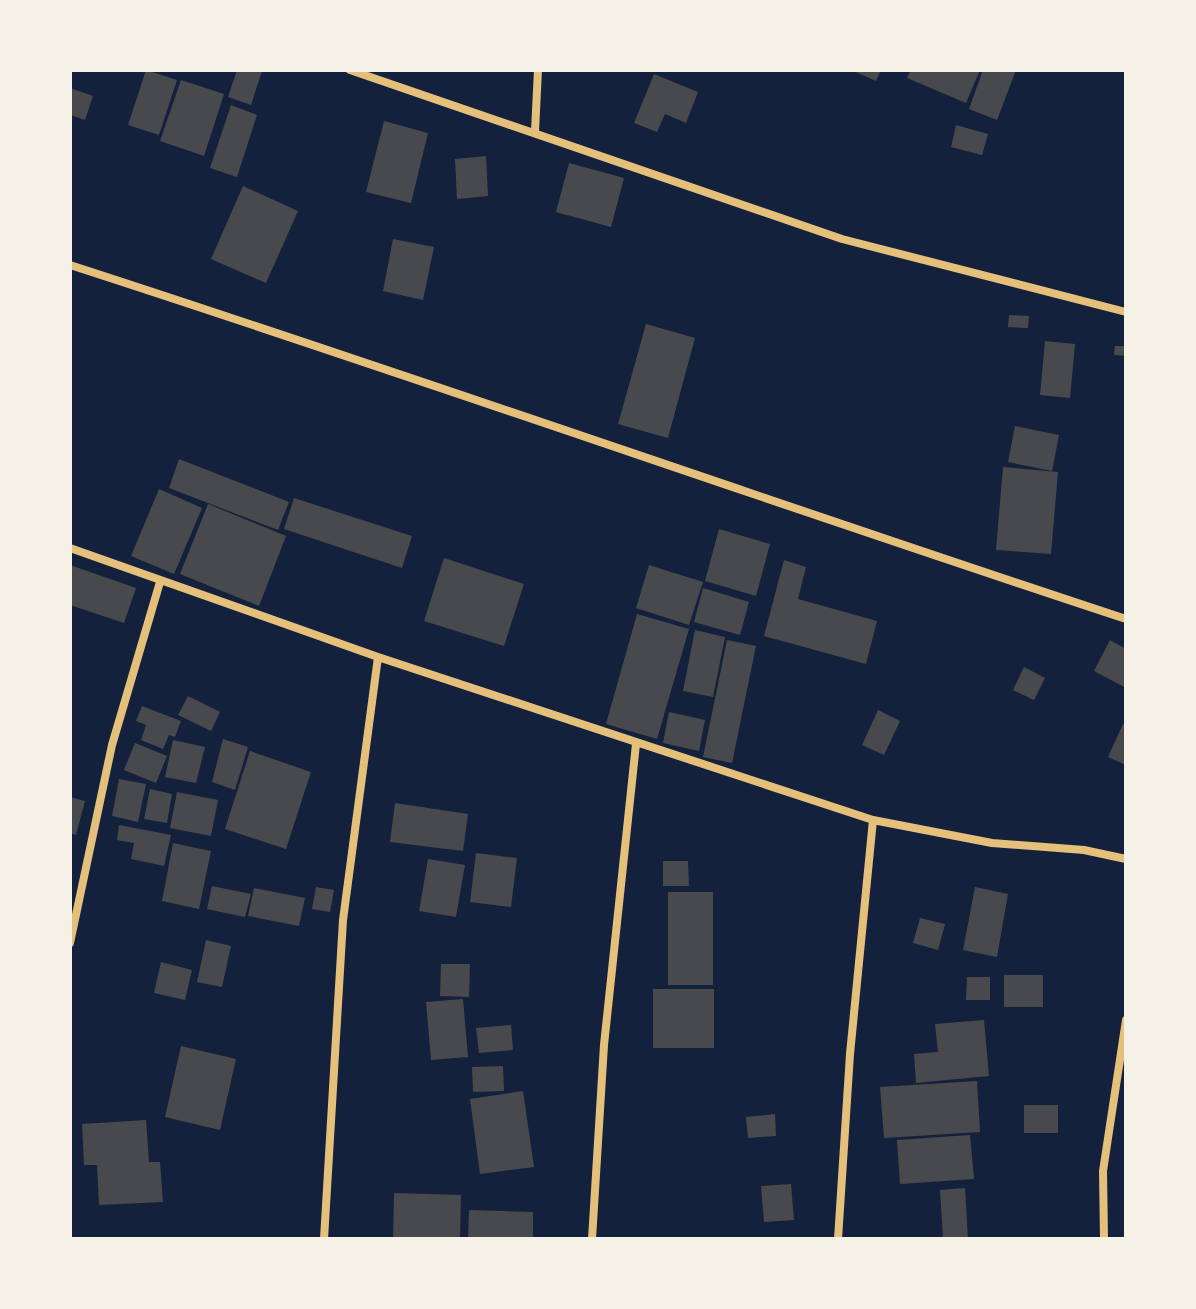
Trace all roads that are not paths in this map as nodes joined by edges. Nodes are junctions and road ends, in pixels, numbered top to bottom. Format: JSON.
{"nodes":[{"id":1,"x":350,"y":70,"type":"edge"},
{"id":2,"x":538,"y":70,"type":"edge"},
{"id":3,"x":535,"y":131,"type":"junction"},
{"id":4,"x":70,"y":265,"type":"edge"},
{"id":5,"x":1126,"y":312,"type":"edge"},
{"id":6,"x":70,"y":548,"type":"edge"},
{"id":7,"x":160,"y":582,"type":"junction"},
{"id":8,"x":1126,"y":619,"type":"edge"},
{"id":9,"x":378,"y":657,"type":"junction"},
{"id":10,"x":636,"y":744,"type":"junction"},
{"id":11,"x":873,"y":820,"type":"junction"},
{"id":12,"x":1126,"y":859,"type":"edge"},
{"id":13,"x":70,"y":943,"type":"edge"},
{"id":14,"x":1126,"y":1020,"type":"edge"},
{"id":15,"x":324,"y":1239,"type":"edge"},
{"id":16,"x":592,"y":1239,"type":"edge"},
{"id":17,"x":838,"y":1239,"type":"edge"},
{"id":18,"x":1104,"y":1239,"type":"edge"}],
"edges":[{"from":1,"to":3,"type":"street"},
{"from":2,"to":3,"type":"street"},
{"from":3,"to":5,"type":"street"},
{"from":4,"to":8,"type":"street"},
{"from":6,"to":7,"type":"street"},
{"from":7,"to":9,"type":"street"},
{"from":7,"to":13,"type":"street"},
{"from":9,"to":10,"type":"street"},
{"from":9,"to":15,"type":"street"},
{"from":10,"to":11,"type":"street"},
{"from":10,"to":16,"type":"street"},
{"from":11,"to":12,"type":"street"},
{"from":11,"to":17,"type":"street"},
{"from":14,"to":18,"type":"street"}]}
